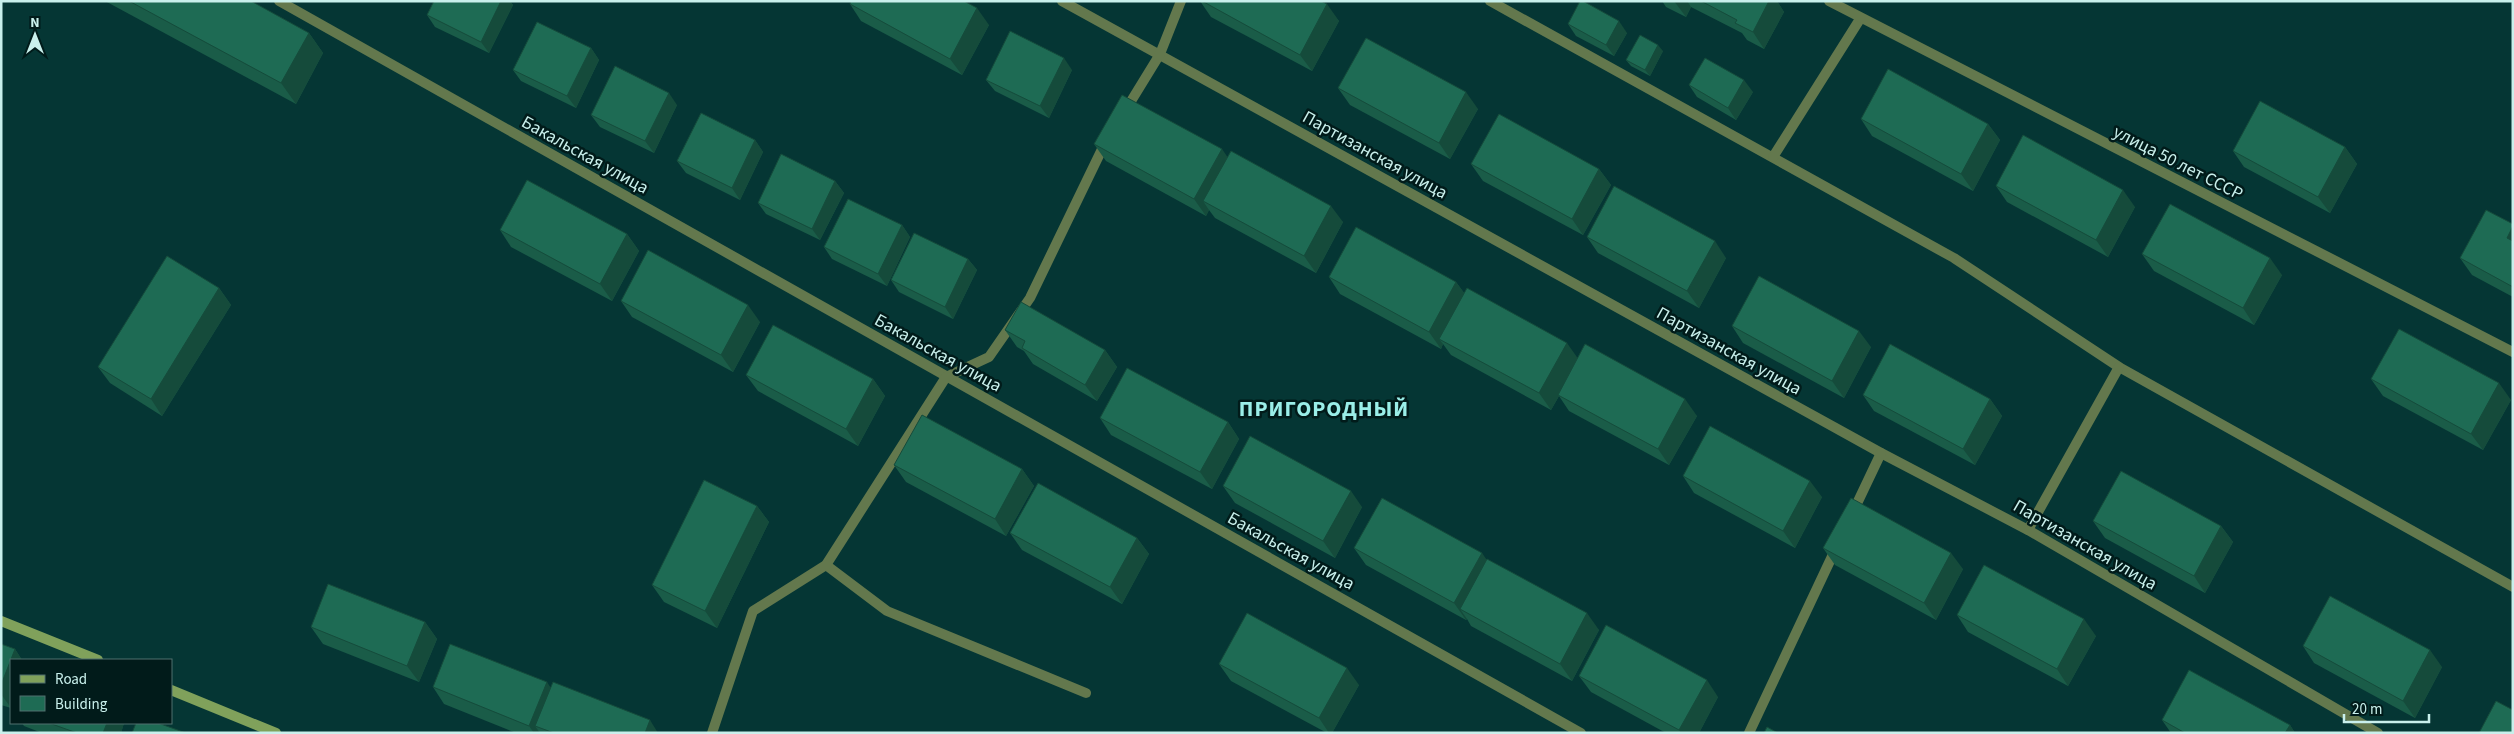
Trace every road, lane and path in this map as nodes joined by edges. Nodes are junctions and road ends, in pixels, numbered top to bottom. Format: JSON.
{"nodes":[{"id":1,"x":279,"y":1,"type":"edge"},
{"id":2,"x":1062,"y":1,"type":"edge"},
{"id":3,"x":1181,"y":1,"type":"edge"},
{"id":4,"x":1490,"y":1,"type":"edge"},
{"id":5,"x":1830,"y":1,"type":"edge"},
{"id":6,"x":1860,"y":19,"type":"junction"},
{"id":7,"x":1160,"y":54,"type":"junction"},
{"id":8,"x":1773,"y":157,"type":"junction"},
{"id":9,"x":2513,"y":352,"type":"edge"},
{"id":10,"x":2119,"y":367,"type":"junction"},
{"id":11,"x":946,"y":377,"type":"junction"},
{"id":12,"x":1881,"y":453,"type":"junction"},
{"id":13,"x":2028,"y":530,"type":"junction"},
{"id":14,"x":826,"y":565,"type":"junction"},
{"id":15,"x":2513,"y":587,"type":"edge"},
{"id":16,"x":1,"y":621,"type":"edge"},
{"id":17,"x":96,"y":659,"type":"edge"},
{"id":18,"x":172,"y":690,"type":"edge"},
{"id":19,"x":1086,"y":693,"type":"dead end"},
{"id":20,"x":276,"y":733,"type":"edge"},
{"id":21,"x":712,"y":733,"type":"edge"},
{"id":22,"x":1581,"y":733,"type":"edge"},
{"id":23,"x":1749,"y":733,"type":"edge"},
{"id":24,"x":2378,"y":733,"type":"edge"}],
"edges":[{"from":1,"to":11,"type":"street","name":"Бакальская улица"},
{"from":2,"to":7,"type":"street","name":"Партизанская улица"},
{"from":3,"to":7,"type":"street"},
{"from":4,"to":8,"type":"street"},
{"from":5,"to":6,"type":"street","name":"улица 50 лет СССР"},
{"from":6,"to":8,"type":"street"},
{"from":6,"to":9,"type":"street","name":"улица 50 лет СССР"},
{"from":7,"to":11,"type":"street"},
{"from":7,"to":12,"type":"street","name":"Партизанская улица"},
{"from":8,"to":10,"type":"street"},
{"from":10,"to":13,"type":"street"},
{"from":10,"to":15,"type":"street"},
{"from":11,"to":14,"type":"street"},
{"from":11,"to":22,"type":"street","name":"Бакальская улица"},
{"from":12,"to":13,"type":"street","name":"Партизанская улица"},
{"from":12,"to":23,"type":"street"},
{"from":13,"to":24,"type":"street","name":"Партизанская улица"},
{"from":14,"to":19,"type":"street"},
{"from":14,"to":21,"type":"street"},
{"from":16,"to":17,"type":"street"},
{"from":18,"to":20,"type":"street"}]}
